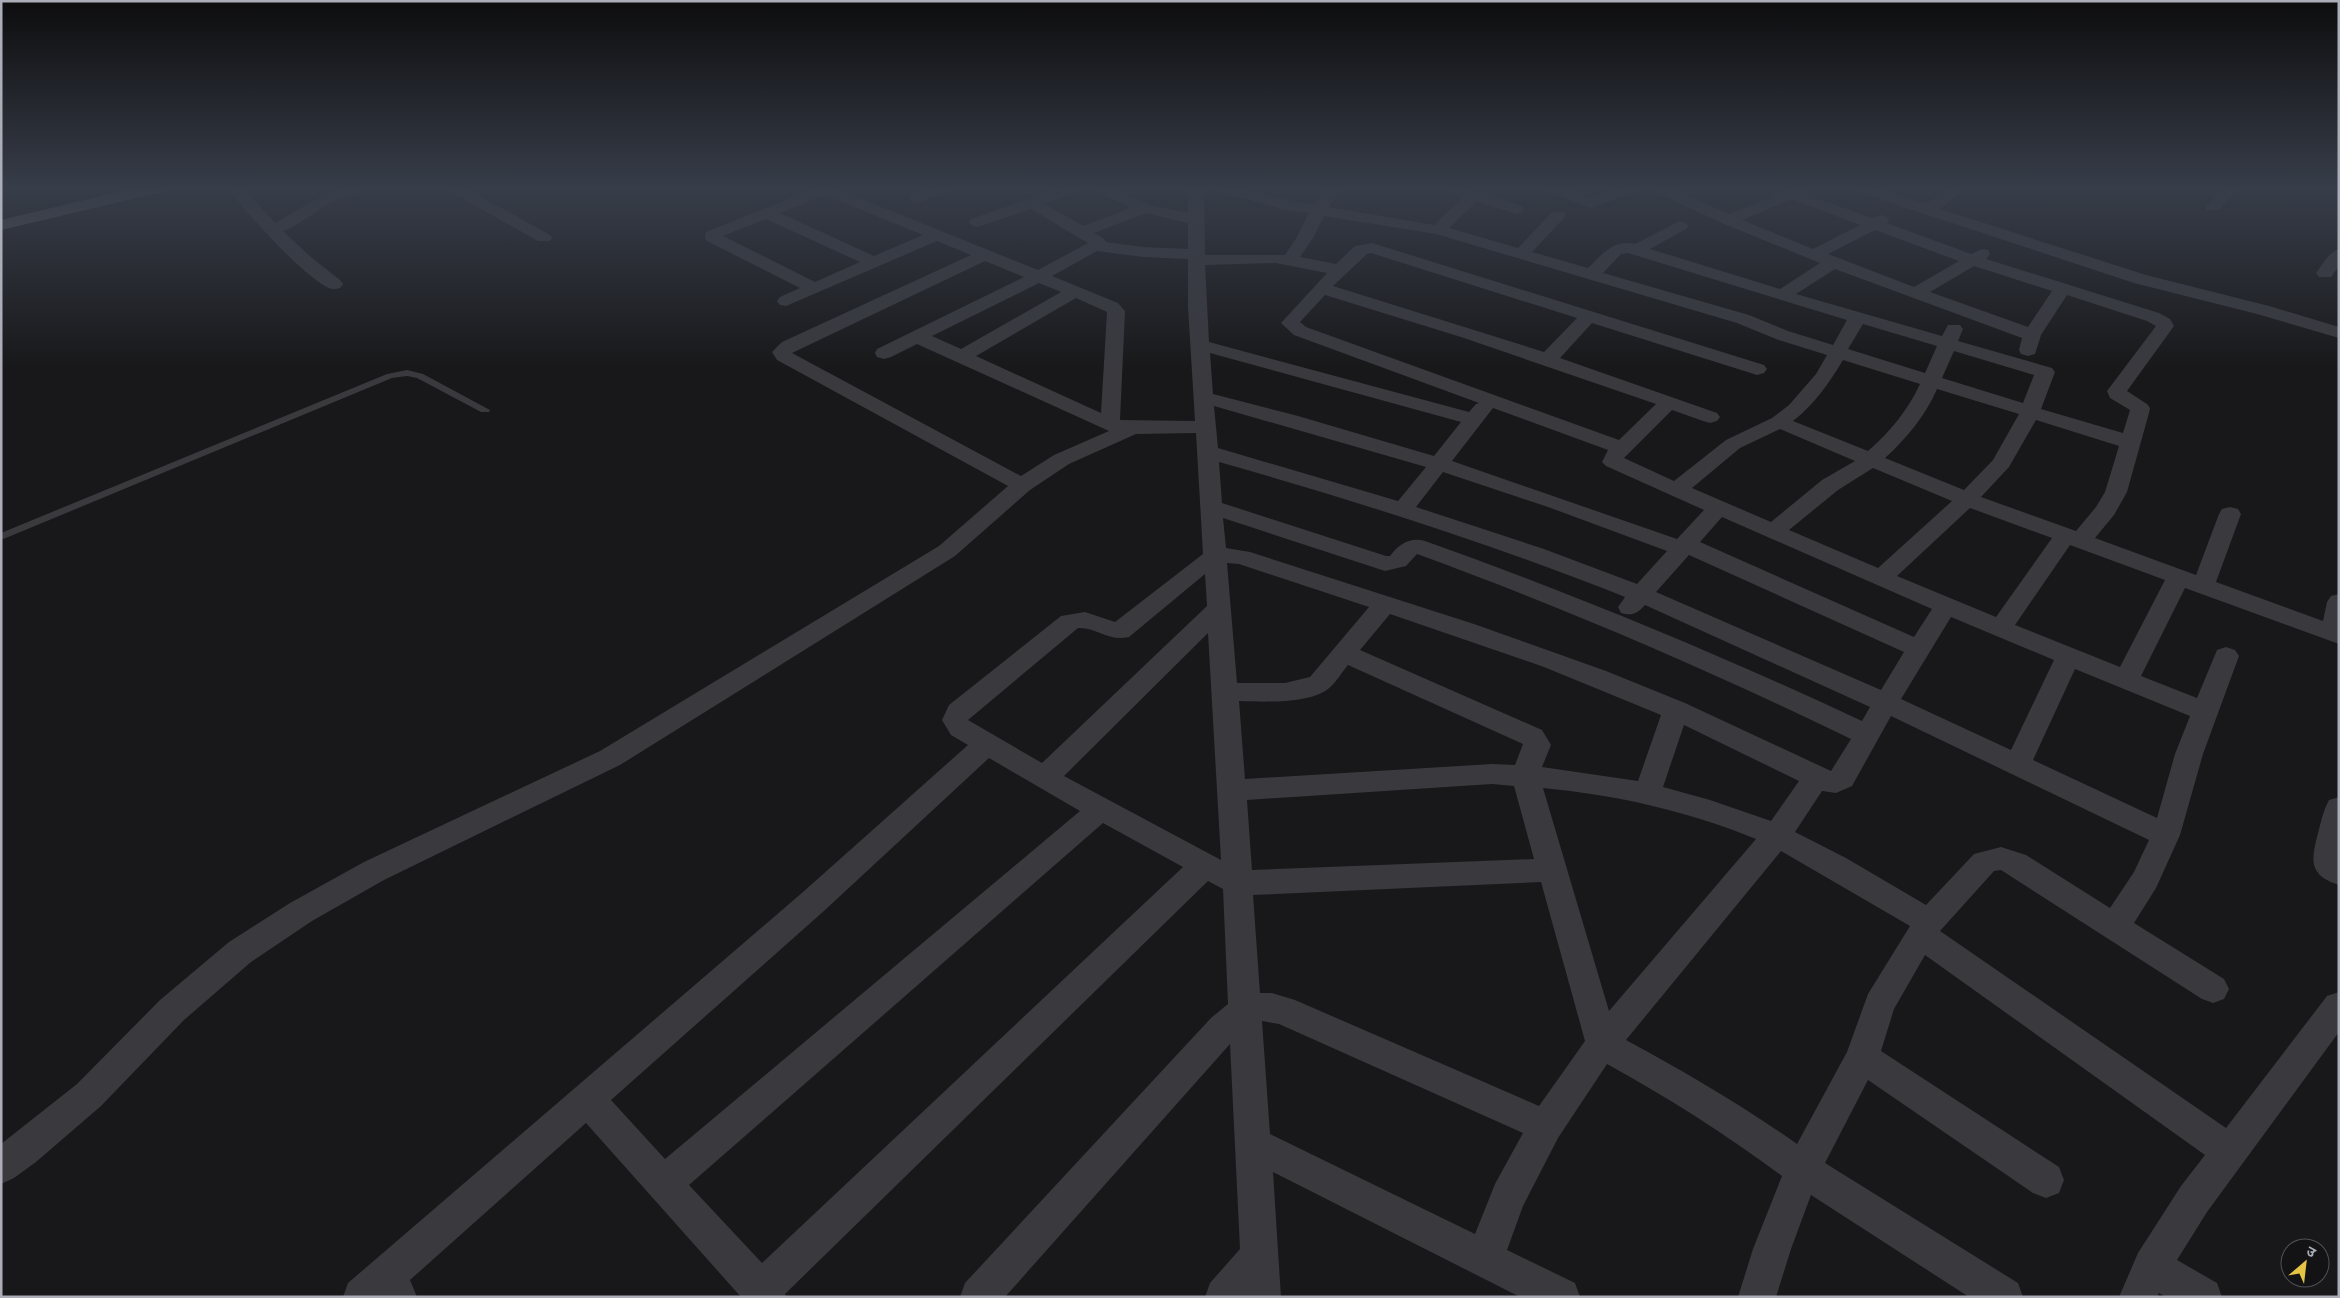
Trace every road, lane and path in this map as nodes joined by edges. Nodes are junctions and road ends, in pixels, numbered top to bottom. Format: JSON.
{"nodes":[{"id":1,"x":290,"y":248,"type":"edge"},
{"id":2,"x":733,"y":248,"type":"edge"},
{"id":3,"x":842,"y":248,"type":"edge"},
{"id":4,"x":907,"y":248,"type":"edge"},
{"id":5,"x":966,"y":248,"type":"edge"},
{"id":6,"x":1092,"y":248,"type":"edge"},
{"id":7,"x":1108,"y":248,"type":"edge"},
{"id":8,"x":1197,"y":248,"type":"edge"},
{"id":9,"x":1298,"y":248,"type":"edge"},
{"id":10,"x":1499,"y":248,"type":"edge"},
{"id":11,"x":1527,"y":248,"type":"edge"},
{"id":12,"x":1641,"y":248,"type":"edge"},
{"id":13,"x":1796,"y":248,"type":"edge"},
{"id":14,"x":1828,"y":248,"type":"edge"},
{"id":15,"x":1938,"y":248,"type":"edge"},
{"id":16,"x":1991,"y":248,"type":"edge"},
{"id":17,"x":2040,"y":248,"type":"edge"},
{"id":18,"x":1637,"y":250,"type":"junction"},
{"id":19,"x":1521,"y":254,"type":"junction"},
{"id":20,"x":2339,"y":254,"type":"edge"},
{"id":21,"x":984,"y":255,"type":"junction"},
{"id":22,"x":1814,"y":255,"type":"junction"},
{"id":23,"x":1197,"y":257,"type":"junction"},
{"id":24,"x":1290,"y":259,"type":"junction"},
{"id":25,"x":1973,"y":260,"type":"junction"},
{"id":26,"x":874,"y":262,"type":"junction"},
{"id":27,"x":1834,"y":262,"type":"junction"},
{"id":28,"x":1340,"y":270,"type":"junction"},
{"id":29,"x":2325,"y":273,"type":"dead end"},
{"id":30,"x":1591,"y":275,"type":"junction"},
{"id":31,"x":1038,"y":278,"type":"junction"},
{"id":32,"x":1669,"y":279,"type":"junction"},
{"id":33,"x":334,"y":284,"type":"dead end"},
{"id":34,"x":1752,"y":286,"type":"junction"},
{"id":35,"x":813,"y":288,"type":"junction"},
{"id":36,"x":1320,"y":288,"type":"junction"},
{"id":37,"x":2062,"y":289,"type":"junction"},
{"id":38,"x":1074,"y":292,"type":"junction"},
{"id":39,"x":1915,"y":294,"type":"junction"},
{"id":40,"x":1782,"y":295,"type":"junction"},
{"id":41,"x":786,"y":301,"type":"dead end"},
{"id":42,"x":1724,"y":314,"type":"junction"},
{"id":43,"x":1589,"y":316,"type":"junction"},
{"id":44,"x":1857,"y":318,"type":"junction"},
{"id":45,"x":2339,"y":333,"type":"edge"},
{"id":46,"x":2032,"y":335,"type":"junction"},
{"id":47,"x":918,"y":336,"type":"junction"},
{"id":48,"x":1951,"y":336,"type":"junction"},
{"id":49,"x":1200,"y":344,"type":"junction"},
{"id":50,"x":1837,"y":351,"type":"junction"},
{"id":51,"x":884,"y":353,"type":"dead end"},
{"id":52,"x":961,"y":357,"type":"junction"},
{"id":53,"x":1547,"y":360,"type":"junction"},
{"id":54,"x":2023,"y":364,"type":"junction"},
{"id":55,"x":1757,"y":369,"type":"dead end"},
{"id":56,"x":1930,"y":381,"type":"junction"},
{"id":57,"x":1204,"y":398,"type":"junction"},
{"id":58,"x":1489,"y":400,"type":"junction"},
{"id":59,"x":1669,"y":402,"type":"junction"},
{"id":60,"x":485,"y":410,"type":"dead end"},
{"id":61,"x":2030,"y":412,"type":"junction"},
{"id":62,"x":1710,"y":417,"type":"dead end"},
{"id":63,"x":1473,"y":419,"type":"junction"},
{"id":64,"x":1779,"y":422,"type":"junction"},
{"id":65,"x":1122,"y":427,"type":"junction"},
{"id":66,"x":1207,"y":439,"type":"junction"},
{"id":67,"x":2129,"y":442,"type":"junction"},
{"id":68,"x":1622,"y":448,"type":"junction"},
{"id":69,"x":1871,"y":460,"type":"junction"},
{"id":70,"x":1439,"y":462,"type":"junction"},
{"id":71,"x":1022,"y":485,"type":"junction"},
{"id":72,"x":1676,"y":490,"type":"junction"},
{"id":73,"x":1967,"y":499,"type":"junction"},
{"id":74,"x":1211,"y":508,"type":"junction"},
{"id":75,"x":1718,"y":508,"type":"junction"},
{"id":76,"x":1403,"y":509,"type":"junction"},
{"id":77,"x":2230,"y":514,"type":"dead end"},
{"id":78,"x":1774,"y":532,"type":"junction"},
{"id":79,"x":1,"y":537,"type":"edge"},
{"id":80,"x":2073,"y":538,"type":"junction"},
{"id":81,"x":1683,"y":546,"type":"junction"},
{"id":82,"x":1214,"y":556,"type":"junction"},
{"id":83,"x":2178,"y":577,"type":"junction"},
{"id":84,"x":1881,"y":578,"type":"junction"},
{"id":85,"x":2203,"y":586,"type":"junction"},
{"id":86,"x":1641,"y":595,"type":"junction"},
{"id":87,"x":2339,"y":602,"type":"edge"},
{"id":88,"x":1384,"y":604,"type":"junction"},
{"id":89,"x":1946,"y":606,"type":"junction"},
{"id":90,"x":1218,"y":609,"type":"junction"},
{"id":91,"x":1618,"y":622,"type":"junction"},
{"id":92,"x":2000,"y":629,"type":"junction"},
{"id":93,"x":2336,"y":635,"type":"edge"},
{"id":94,"x":1919,"y":649,"type":"junction"},
{"id":95,"x":1344,"y":653,"type":"junction"},
{"id":96,"x":2226,"y":656,"type":"dead end"},
{"id":97,"x":2068,"y":657,"type":"junction"},
{"id":98,"x":2126,"y":680,"type":"junction"},
{"id":99,"x":1225,"y":692,"type":"junction"},
{"id":100,"x":1885,"y":704,"type":"junction"},
{"id":101,"x":1676,"y":710,"type":"junction"},
{"id":102,"x":2204,"y":712,"type":"junction"},
{"id":103,"x":1867,"y":735,"type":"junction"},
{"id":104,"x":987,"y":744,"type":"junction"},
{"id":105,"x":2017,"y":765,"type":"junction"},
{"id":106,"x":1526,"y":775,"type":"junction"},
{"id":107,"x":1817,"y":777,"type":"junction"},
{"id":108,"x":1044,"y":778,"type":"junction"},
{"id":109,"x":1232,"y":790,"type":"junction"},
{"id":110,"x":1647,"y":794,"type":"junction"},
{"id":111,"x":2339,"y":808,"type":"edge"},
{"id":112,"x":1101,"y":809,"type":"junction"},
{"id":113,"x":2166,"y":835,"type":"junction"},
{"id":114,"x":1776,"y":836,"type":"junction"},
{"id":115,"x":1205,"y":866,"type":"junction"},
{"id":116,"x":1552,"y":870,"type":"junction"},
{"id":117,"x":2339,"y":873,"type":"edge"},
{"id":118,"x":1238,"y":883,"type":"junction"},
{"id":119,"x":2115,"y":927,"type":"junction"},
{"id":120,"x":1925,"y":928,"type":"junction"},
{"id":121,"x":2213,"y":989,"type":"dead end"},
{"id":122,"x":2339,"y":1006,"type":"edge"},
{"id":123,"x":1245,"y":1008,"type":"junction"},
{"id":124,"x":1602,"y":1044,"type":"junction"},
{"id":125,"x":1862,"y":1057,"type":"junction"},
{"id":126,"x":588,"y":1100,"type":"junction"},
{"id":127,"x":1546,"y":1126,"type":"junction"},
{"id":128,"x":1253,"y":1144,"type":"junction"},
{"id":129,"x":2229,"y":1151,"type":"junction"},
{"id":130,"x":1,"y":1166,"type":"edge"},
{"id":131,"x":1803,"y":1169,"type":"junction"},
{"id":132,"x":2046,"y":1180,"type":"dead end"},
{"id":133,"x":664,"y":1183,"type":"junction"},
{"id":134,"x":1260,"y":1255,"type":"junction"},
{"id":135,"x":1484,"y":1260,"type":"junction"},
{"id":136,"x":2144,"y":1282,"type":"edge"},
{"id":137,"x":381,"y":1290,"type":"edge"},
{"id":138,"x":764,"y":1294,"type":"edge"},
{"id":139,"x":979,"y":1297,"type":"edge"},
{"id":140,"x":1224,"y":1297,"type":"edge"},
{"id":141,"x":1262,"y":1297,"type":"edge"},
{"id":142,"x":1560,"y":1297,"type":"edge"},
{"id":143,"x":1757,"y":1297,"type":"edge"},
{"id":144,"x":2004,"y":1297,"type":"edge"},
{"id":145,"x":2203,"y":1297,"type":"edge"}],
"edges":[{"from":1,"to":33,"type":"street"},
{"from":2,"to":35,"type":"street"},
{"from":3,"to":26,"type":"street"},
{"from":4,"to":26,"type":"street"},
{"from":5,"to":21,"type":"street"},
{"from":6,"to":31,"type":"street"},
{"from":7,"to":23,"type":"street"},
{"from":8,"to":23,"type":"street"},
{"from":9,"to":24,"type":"street"},
{"from":10,"to":19,"type":"street"},
{"from":11,"to":19,"type":"street"},
{"from":12,"to":18,"type":"street"},
{"from":13,"to":22,"type":"street"},
{"from":14,"to":22,"type":"street"},
{"from":15,"to":25,"type":"street"},
{"from":16,"to":25,"type":"street"},
{"from":17,"to":45,"type":"street"},
{"from":18,"to":30,"type":"street"},
{"from":18,"to":32,"type":"street"},
{"from":19,"to":30,"type":"street"},
{"from":20,"to":29,"type":"street"},
{"from":21,"to":31,"type":"street"},
{"from":21,"to":71,"type":"street"},
{"from":22,"to":27,"type":"street"},
{"from":23,"to":24,"type":"street"},
{"from":23,"to":49,"type":"street"},
{"from":24,"to":28,"type":"street"},
{"from":25,"to":37,"type":"street"},
{"from":25,"to":39,"type":"street"},
{"from":26,"to":35,"type":"street"},
{"from":27,"to":39,"type":"street"},
{"from":27,"to":40,"type":"street"},
{"from":28,"to":36,"type":"street"},
{"from":28,"to":43,"type":"street"},
{"from":30,"to":32,"type":"street"},
{"from":31,"to":38,"type":"street"},
{"from":31,"to":47,"type":"street"},
{"from":32,"to":34,"type":"street"},
{"from":32,"to":42,"type":"street"},
{"from":34,"to":40,"type":"street"},
{"from":34,"to":42,"type":"street"},
{"from":35,"to":41,"type":"street"},
{"from":36,"to":53,"type":"street"},
{"from":36,"to":58,"type":"street"},
{"from":37,"to":46,"type":"street"},
{"from":37,"to":67,"type":"street"},
{"from":38,"to":52,"type":"street"},
{"from":38,"to":65,"type":"street"},
{"from":39,"to":46,"type":"street"},
{"from":40,"to":44,"type":"street"},
{"from":42,"to":50,"type":"street"},
{"from":43,"to":53,"type":"street"},
{"from":43,"to":55,"type":"street"},
{"from":44,"to":48,"type":"street"},
{"from":44,"to":50,"type":"street"},
{"from":46,"to":54,"type":"street"},
{"from":47,"to":51,"type":"street"},
{"from":47,"to":52,"type":"street"},
{"from":48,"to":54,"type":"street"},
{"from":48,"to":56,"type":"street"},
{"from":49,"to":57,"type":"street"},
{"from":49,"to":63,"type":"street"},
{"from":50,"to":56,"type":"street"},
{"from":50,"to":64,"type":"street"},
{"from":52,"to":65,"type":"street"},
{"from":53,"to":59,"type":"street"},
{"from":54,"to":61,"type":"street"},
{"from":56,"to":61,"type":"street"},
{"from":56,"to":69,"type":"street"},
{"from":57,"to":66,"type":"street"},
{"from":57,"to":70,"type":"street"},
{"from":58,"to":63,"type":"street"},
{"from":58,"to":68,"type":"street"},
{"from":59,"to":62,"type":"street"},
{"from":59,"to":68,"type":"street"},
{"from":60,"to":79,"type":"lane"},
{"from":61,"to":67,"type":"street"},
{"from":61,"to":73,"type":"street"},
{"from":63,"to":70,"type":"street"},
{"from":64,"to":69,"type":"street"},
{"from":64,"to":72,"type":"street"},
{"from":65,"to":66,"type":"street"},
{"from":65,"to":71,"type":"street"},
{"from":66,"to":74,"type":"street"},
{"from":66,"to":76,"type":"street"},
{"from":67,"to":80,"type":"street"},
{"from":68,"to":72,"type":"street"},
{"from":69,"to":73,"type":"street"},
{"from":69,"to":78,"type":"street"},
{"from":70,"to":76,"type":"street"},
{"from":70,"to":81,"type":"street"},
{"from":71,"to":130,"type":"street"},
{"from":72,"to":75,"type":"street"},
{"from":73,"to":80,"type":"street"},
{"from":73,"to":84,"type":"street"},
{"from":74,"to":82,"type":"street"},
{"from":74,"to":91,"type":"street"},
{"from":75,"to":78,"type":"street"},
{"from":75,"to":81,"type":"street"},
{"from":76,"to":86,"type":"street"},
{"from":77,"to":85,"type":"street"},
{"from":78,"to":84,"type":"street"},
{"from":80,"to":83,"type":"street"},
{"from":80,"to":92,"type":"street"},
{"from":81,"to":86,"type":"street"},
{"from":81,"to":94,"type":"street"},
{"from":82,"to":88,"type":"street"},
{"from":82,"to":90,"type":"street"},
{"from":82,"to":104,"type":"street"},
{"from":83,"to":85,"type":"street"},
{"from":83,"to":98,"type":"street"},
{"from":84,"to":89,"type":"street"},
{"from":85,"to":93,"type":"street"},
{"from":86,"to":91,"type":"street"},
{"from":86,"to":100,"type":"street"},
{"from":87,"to":93,"type":"street"},
{"from":88,"to":95,"type":"street"},
{"from":88,"to":101,"type":"street"},
{"from":89,"to":92,"type":"street"},
{"from":89,"to":94,"type":"street"},
{"from":90,"to":99,"type":"street"},
{"from":90,"to":108,"type":"street"},
{"from":91,"to":103,"type":"street"},
{"from":92,"to":97,"type":"street"},
{"from":94,"to":100,"type":"street"},
{"from":95,"to":99,"type":"street"},
{"from":95,"to":106,"type":"street"},
{"from":96,"to":102,"type":"street"},
{"from":97,"to":98,"type":"street"},
{"from":97,"to":105,"type":"street"},
{"from":98,"to":102,"type":"street"},
{"from":99,"to":109,"type":"street"},
{"from":100,"to":103,"type":"street"},
{"from":100,"to":105,"type":"street"},
{"from":101,"to":107,"type":"street"},
{"from":101,"to":110,"type":"street"},
{"from":102,"to":113,"type":"street"},
{"from":103,"to":107,"type":"street"},
{"from":104,"to":108,"type":"street"},
{"from":104,"to":126,"type":"street"},
{"from":105,"to":113,"type":"street"},
{"from":106,"to":109,"type":"street"},
{"from":106,"to":110,"type":"street"},
{"from":106,"to":116,"type":"street"},
{"from":107,"to":114,"type":"street"},
{"from":108,"to":112,"type":"street"},
{"from":109,"to":118,"type":"street"},
{"from":110,"to":114,"type":"street"},
{"from":111,"to":117,"type":"street"},
{"from":112,"to":115,"type":"street"},
{"from":112,"to":133,"type":"street"},
{"from":113,"to":119,"type":"street"},
{"from":114,"to":120,"type":"street"},
{"from":114,"to":124,"type":"street"},
{"from":115,"to":118,"type":"street"},
{"from":115,"to":138,"type":"street"},
{"from":116,"to":118,"type":"street"},
{"from":116,"to":124,"type":"street"},
{"from":118,"to":123,"type":"street"},
{"from":119,"to":120,"type":"street"},
{"from":119,"to":121,"type":"street"},
{"from":120,"to":125,"type":"street"},
{"from":120,"to":129,"type":"street"},
{"from":122,"to":129,"type":"street"},
{"from":123,"to":127,"type":"street"},
{"from":123,"to":128,"type":"street"},
{"from":123,"to":139,"type":"street"},
{"from":124,"to":127,"type":"street"},
{"from":124,"to":131,"type":"street"},
{"from":125,"to":131,"type":"street"},
{"from":125,"to":132,"type":"street"},
{"from":126,"to":133,"type":"street"},
{"from":126,"to":137,"type":"street"},
{"from":127,"to":135,"type":"street"},
{"from":128,"to":134,"type":"street"},
{"from":128,"to":135,"type":"street"},
{"from":129,"to":136,"type":"street"},
{"from":131,"to":143,"type":"street"},
{"from":131,"to":144,"type":"street"},
{"from":133,"to":138,"type":"street"},
{"from":134,"to":140,"type":"street"},
{"from":134,"to":141,"type":"street"},
{"from":135,"to":142,"type":"street"},
{"from":136,"to":145,"type":"street"}]}
